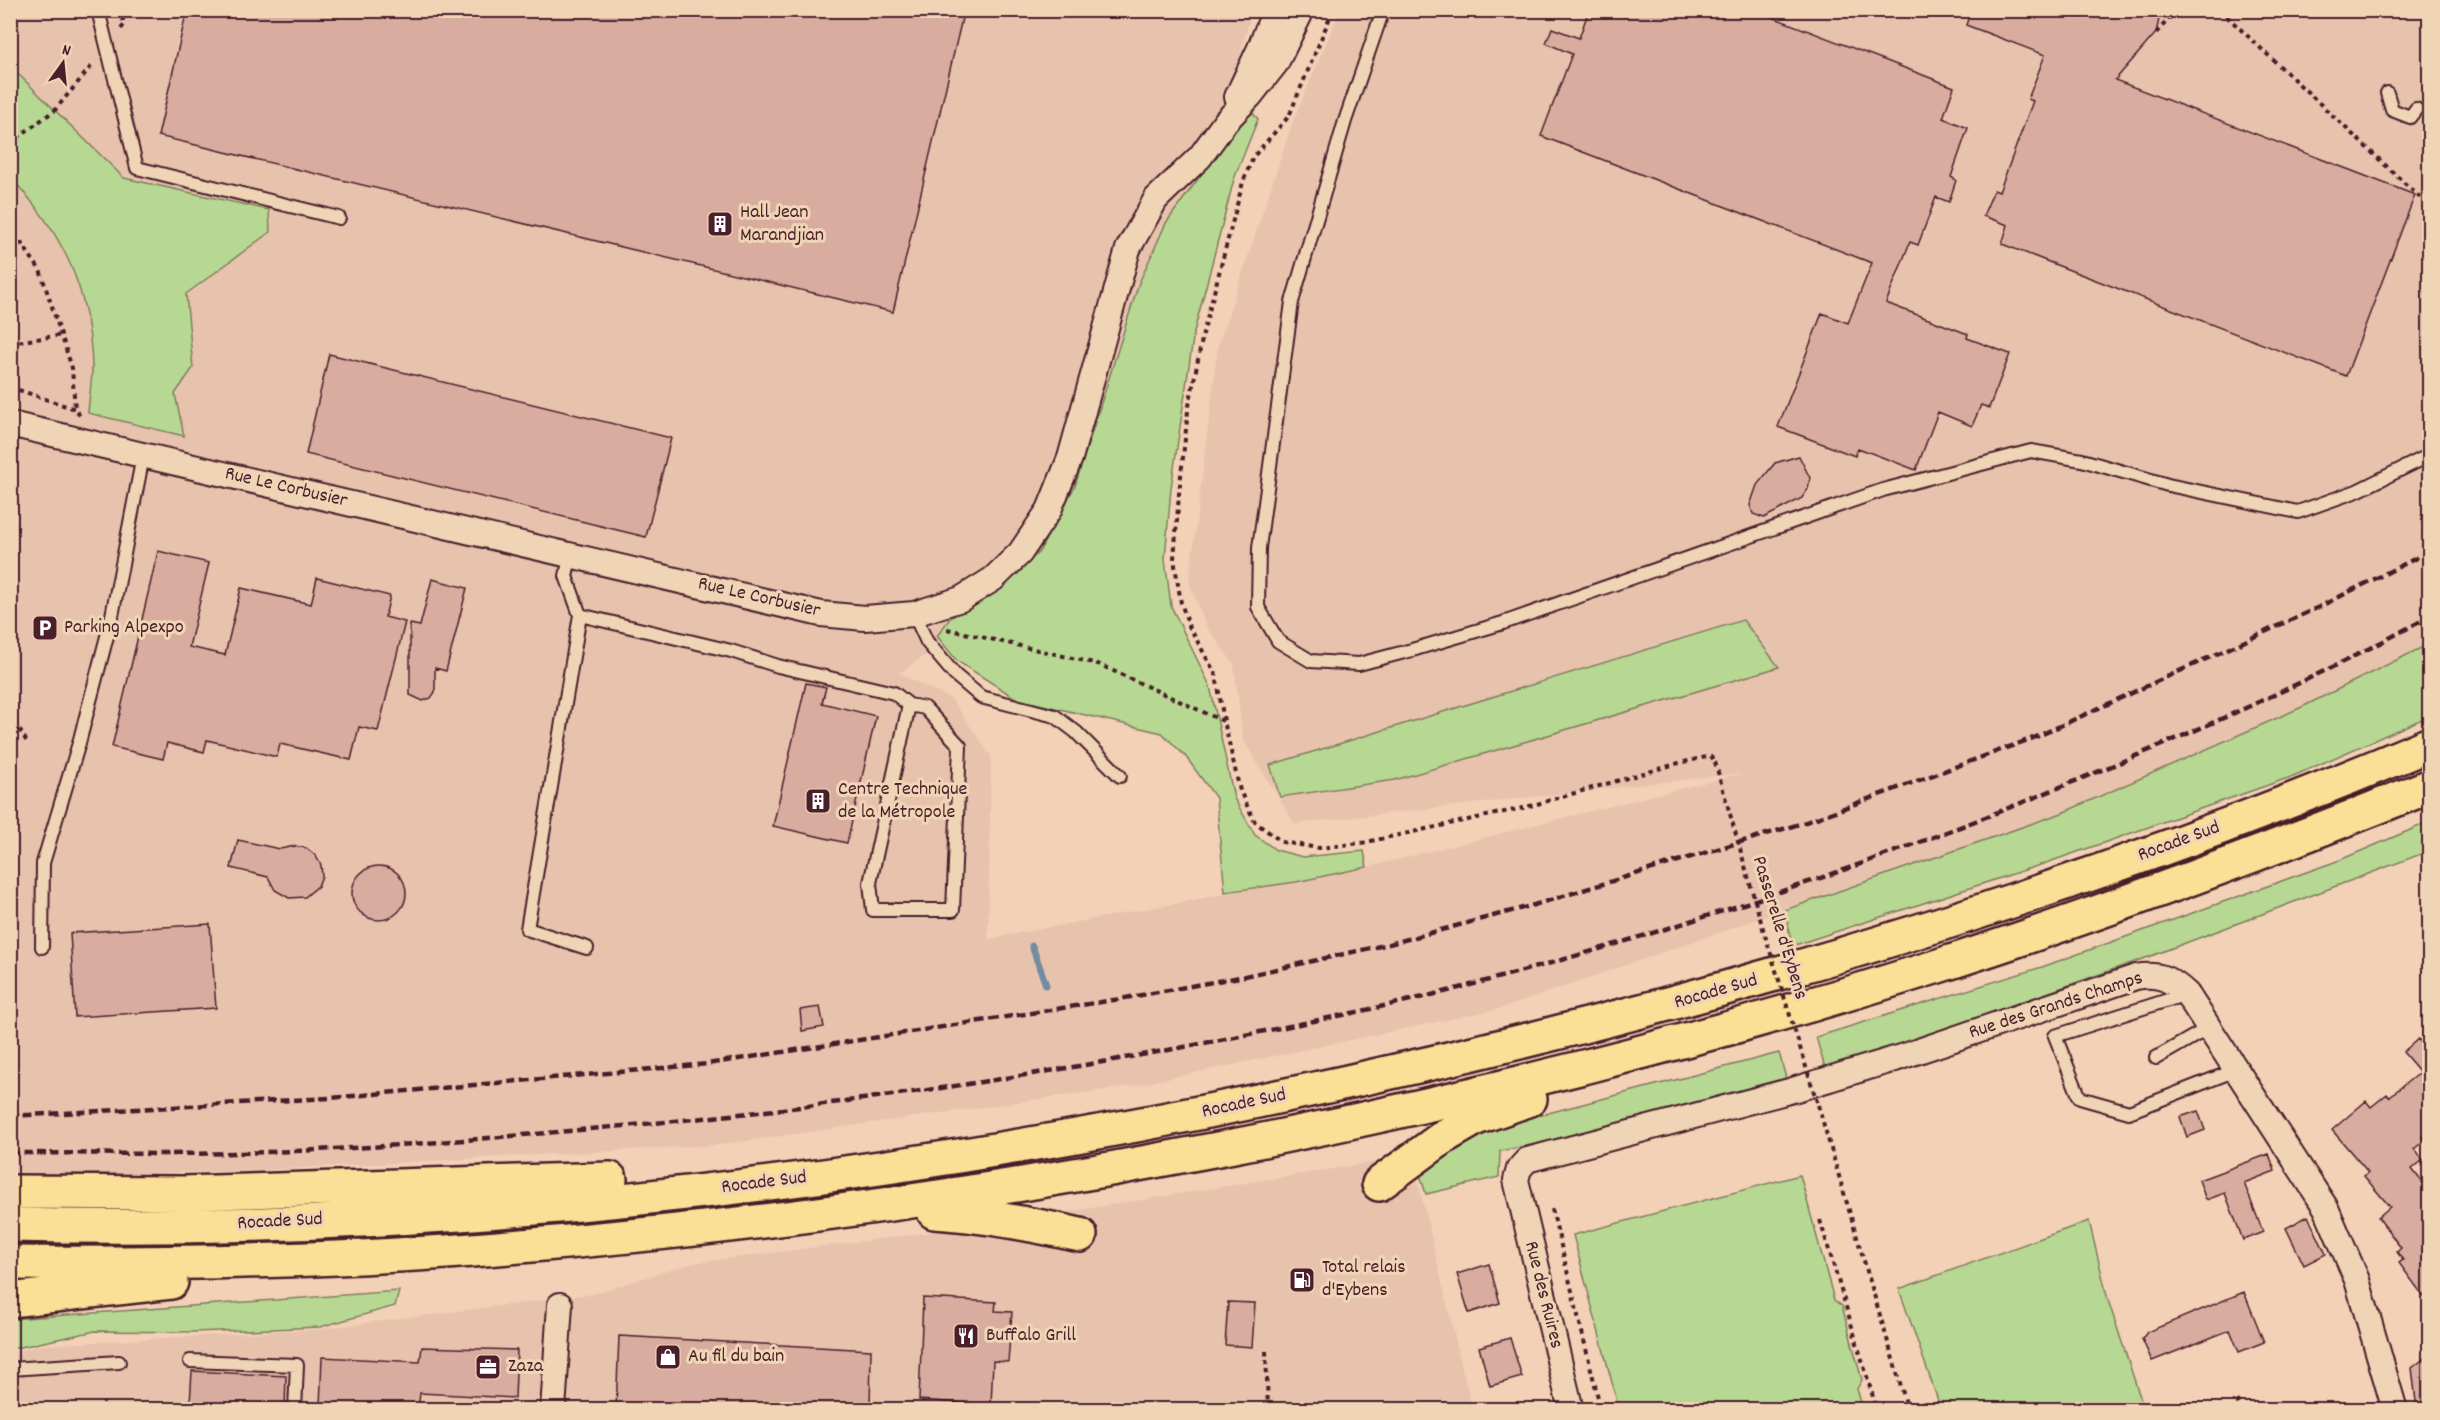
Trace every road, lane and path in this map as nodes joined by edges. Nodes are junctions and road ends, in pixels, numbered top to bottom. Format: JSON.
{"nodes":[{"id":1,"x":98,"y":10,"type":"edge"},
{"id":2,"x":121,"y":10,"type":"edge"},
{"id":3,"x":1275,"y":10,"type":"edge"},
{"id":4,"x":1302,"y":10,"type":"edge"},
{"id":5,"x":1333,"y":10,"type":"edge"},
{"id":6,"x":1383,"y":10,"type":"edge"},
{"id":7,"x":2177,"y":10,"type":"edge"},
{"id":8,"x":2220,"y":10,"type":"edge"},
{"id":9,"x":2156,"y":33,"type":"dead end"},
{"id":10,"x":107,"y":48,"type":"junction"},
{"id":11,"x":2387,"y":93,"type":"dead end"},
{"id":12,"x":2416,"y":109,"type":"dead end"},
{"id":13,"x":1226,"y":121,"type":"junction"},
{"id":14,"x":10,"y":143,"type":"edge"},
{"id":15,"x":2430,"y":207,"type":"edge"},
{"id":16,"x":339,"y":218,"type":"dead end"},
{"id":17,"x":10,"y":227,"type":"edge"},
{"id":18,"x":62,"y":334,"type":"junction"},
{"id":19,"x":10,"y":344,"type":"edge"},
{"id":20,"x":10,"y":423,"type":"edge"},
{"id":21,"x":73,"y":438,"type":"junction"},
{"id":22,"x":2430,"y":455,"type":"edge"},
{"id":23,"x":142,"y":456,"type":"junction"},
{"id":24,"x":571,"y":553,"type":"junction"},
{"id":25,"x":580,"y":615,"type":"junction"},
{"id":26,"x":918,"y":622,"type":"junction"},
{"id":27,"x":909,"y":705,"type":"junction"},
{"id":28,"x":10,"y":714,"type":"edge"},
{"id":29,"x":1224,"y":722,"type":"junction"},
{"id":30,"x":27,"y":742,"type":"dead end"},
{"id":31,"x":2430,"y":742,"type":"edge"},
{"id":32,"x":1120,"y":776,"type":"dead end"},
{"id":33,"x":2430,"y":786,"type":"edge"},
{"id":34,"x":42,"y":947,"type":"dead end"},
{"id":35,"x":587,"y":948,"type":"dead end"},
{"id":36,"x":2187,"y":994,"type":"junction"},
{"id":37,"x":1827,"y":999,"type":"junction"},
{"id":38,"x":2210,"y":1027,"type":"junction"},
{"id":39,"x":2156,"y":1058,"type":"dead end"},
{"id":40,"x":2236,"y":1070,"type":"junction"},
{"id":41,"x":870,"y":1169,"type":"junction"},
{"id":42,"x":1516,"y":1180,"type":"joint"},
{"id":43,"x":1378,"y":1184,"type":"dead end"},
{"id":44,"x":10,"y":1192,"type":"edge"},
{"id":45,"x":866,"y":1208,"type":"junction"},
{"id":46,"x":1552,"y":1209,"type":"dead end"},
{"id":47,"x":1820,"y":1220,"type":"dead end"},
{"id":48,"x":10,"y":1225,"type":"edge"},
{"id":49,"x":1080,"y":1235,"type":"dead end"},
{"id":50,"x":471,"y":1250,"type":"junction"},
{"id":51,"x":10,"y":1263,"type":"edge"},
{"id":52,"x":10,"y":1300,"type":"edge"},
{"id":53,"x":560,"y":1305,"type":"dead end"},
{"id":54,"x":1266,"y":1351,"type":"dead end"},
{"id":55,"x":190,"y":1361,"type":"dead end"},
{"id":56,"x":119,"y":1362,"type":"dead end"},
{"id":57,"x":10,"y":1369,"type":"edge"},
{"id":58,"x":2237,"y":1400,"type":"dead end"},
{"id":59,"x":295,"y":1410,"type":"edge"},
{"id":60,"x":553,"y":1410,"type":"edge"},
{"id":61,"x":1268,"y":1410,"type":"edge"},
{"id":62,"x":1571,"y":1410,"type":"edge"},
{"id":63,"x":1601,"y":1410,"type":"edge"},
{"id":64,"x":1877,"y":1410,"type":"edge"},
{"id":65,"x":1908,"y":1410,"type":"edge"},
{"id":66,"x":2240,"y":1410,"type":"edge"},
{"id":67,"x":2396,"y":1410,"type":"edge"}],
"edges":[{"from":1,"to":10,"type":"lane"},
{"from":2,"to":10,"type":"path"},
{"from":3,"to":13,"type":"street"},
{"from":4,"to":13,"type":"street"},
{"from":5,"to":29,"type":"path"},
{"from":6,"to":22,"type":"lane"},
{"from":7,"to":9,"type":"path"},
{"from":8,"to":15,"type":"path"},
{"from":10,"to":14,"type":"path"},
{"from":10,"to":16,"type":"lane"},
{"from":11,"to":12,"type":"lane"},
{"from":13,"to":26,"type":"street","name":"Rue Le Corbusier"},
{"from":17,"to":18,"type":"path"},
{"from":18,"to":19,"type":"path"},
{"from":18,"to":21,"type":"path"},
{"from":20,"to":21,"type":"street","name":"Rue Le Corbusier"},
{"from":21,"to":23,"type":"street","name":"Rue Le Corbusier"},
{"from":23,"to":24,"type":"street","name":"Rue Le Corbusier"},
{"from":23,"to":34,"type":"lane"},
{"from":24,"to":25,"type":"lane"},
{"from":24,"to":26,"type":"street","name":"Rue Le Corbusier"},
{"from":25,"to":27,"type":"lane"},
{"from":25,"to":35,"type":"lane"},
{"from":26,"to":29,"type":"path"},
{"from":26,"to":32,"type":"lane"},
{"from":27,"to":27,"type":"lane"},
{"from":28,"to":30,"type":"path"},
{"from":29,"to":65,"type":"path","name":"Passerelle d'Eybens","bridge":true},
{"from":31,"to":41,"type":"highway","name":"Rocade Sud"},
{"from":33,"to":37,"type":"highway","name":"Rocade Sud"},
{"from":36,"to":38,"type":"street","name":"Rue des Grands Champs"},
{"from":36,"to":40,"type":"lane"},
{"from":36,"to":42,"type":"street","name":"Rue des Grands Champs"},
{"from":37,"to":43,"type":"highway"},
{"from":37,"to":45,"type":"highway","name":"Rocade Sud"},
{"from":38,"to":39,"type":"lane"},
{"from":38,"to":40,"type":"street","name":"Rue des Grands Champs"},
{"from":40,"to":67,"type":"street","name":"Rue des Grands Champs"},
{"from":41,"to":44,"type":"highway"},
{"from":41,"to":48,"type":"highway","name":"Rocade Sud"},
{"from":42,"to":62,"type":"street","name":"Rue des Ruires"},
{"from":45,"to":49,"type":"highway"},
{"from":45,"to":50,"type":"highway","name":"Rocade Sud"},
{"from":46,"to":63,"type":"path"},
{"from":47,"to":64,"type":"path"},
{"from":50,"to":51,"type":"highway","name":"Rocade Sud"},
{"from":50,"to":52,"type":"highway"},
{"from":53,"to":60,"type":"street"},
{"from":54,"to":61,"type":"path"},
{"from":55,"to":59,"type":"lane"},
{"from":56,"to":57,"type":"lane"},
{"from":58,"to":66,"type":"path"}]}
